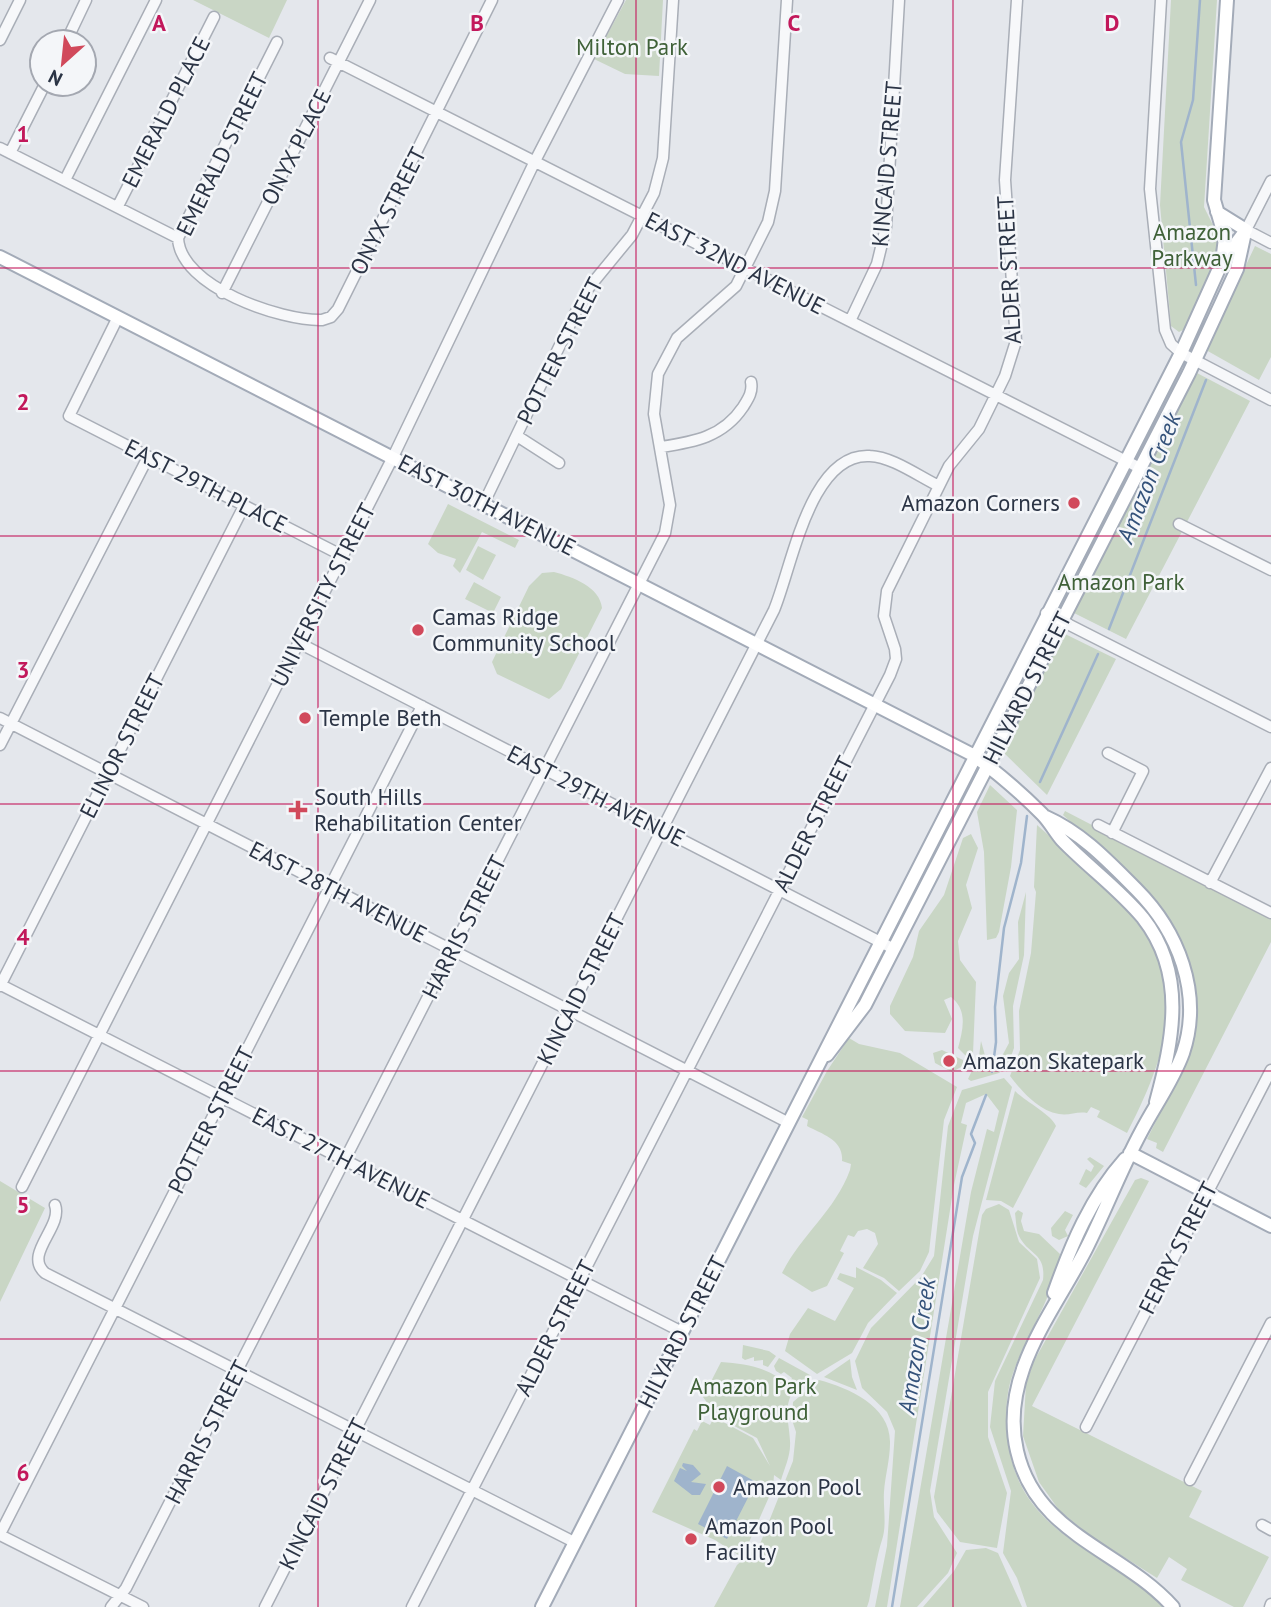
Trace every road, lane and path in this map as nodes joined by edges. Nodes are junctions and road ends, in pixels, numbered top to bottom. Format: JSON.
{"nodes":[{"id":1,"x":20,"y":0,"type":"edge"},
{"id":2,"x":86,"y":0,"type":"edge"},
{"id":3,"x":156,"y":0,"type":"edge"},
{"id":4,"x":370,"y":0,"type":"edge"},
{"id":5,"x":492,"y":0,"type":"edge"},
{"id":6,"x":618,"y":0,"type":"edge"},
{"id":7,"x":673,"y":0,"type":"edge"},
{"id":8,"x":787,"y":0,"type":"edge"},
{"id":9,"x":899,"y":0,"type":"edge"},
{"id":10,"x":1017,"y":0,"type":"edge"},
{"id":11,"x":1161,"y":0,"type":"edge"},
{"id":12,"x":1227,"y":0,"type":"edge"},
{"id":13,"x":214,"y":17,"type":"dead end"},
{"id":14,"x":72,"y":28,"type":"edge"},
{"id":15,"x":0,"y":40,"type":"edge"},
{"id":16,"x":277,"y":42,"type":"dead end"},
{"id":17,"x":335,"y":60,"type":"junction"},
{"id":18,"x":38,"y":98,"type":"edge"},
{"id":19,"x":438,"y":113,"type":"junction"},
{"id":20,"x":0,"y":148,"type":"edge"},
{"id":21,"x":10,"y":153,"type":"junction"},
{"id":22,"x":535,"y":161,"type":"junction"},
{"id":23,"x":65,"y":180,"type":"junction"},
{"id":24,"x":1271,"y":181,"type":"edge"},
{"id":25,"x":118,"y":206,"type":"junction"},
{"id":26,"x":1217,"y":212,"type":"junction"},
{"id":27,"x":643,"y":215,"type":"junction"},
{"id":28,"x":1246,"y":230,"type":"junction"},
{"id":29,"x":178,"y":238,"type":"junction"},
{"id":30,"x":1271,"y":243,"type":"edge"},
{"id":31,"x":0,"y":257,"type":"edge"},
{"id":32,"x":1222,"y":262,"type":"junction"},
{"id":33,"x":746,"y":268,"type":"junction"},
{"id":34,"x":222,"y":293,"type":"junction"},
{"id":35,"x":118,"y":317,"type":"junction"},
{"id":36,"x":850,"y":321,"type":"junction"},
{"id":37,"x":1181,"y":353,"type":"junction"},
{"id":38,"x":1195,"y":361,"type":"junction"},
{"id":39,"x":751,"y":382,"type":"dead end"},
{"id":40,"x":996,"y":395,"type":"junction"},
{"id":41,"x":1271,"y":400,"type":"edge"},
{"id":42,"x":516,"y":436,"type":"junction"},
{"id":43,"x":661,"y":447,"type":"junction"},
{"id":44,"x":148,"y":457,"type":"junction"},
{"id":45,"x":393,"y":457,"type":"junction"},
{"id":46,"x":1125,"y":461,"type":"junction"},
{"id":47,"x":559,"y":463,"type":"dead end"},
{"id":48,"x":1140,"y":468,"type":"junction"},
{"id":49,"x":939,"y":486,"type":"junction"},
{"id":50,"x":484,"y":503,"type":"junction"},
{"id":51,"x":244,"y":506,"type":"junction"},
{"id":52,"x":1179,"y":524,"type":"dead end"},
{"id":53,"x":343,"y":556,"type":"junction"},
{"id":54,"x":1271,"y":570,"type":"edge"},
{"id":55,"x":641,"y":582,"type":"junction"},
{"id":56,"x":1046,"y":613,"type":"junction"},
{"id":57,"x":1062,"y":621,"type":"junction"},
{"id":58,"x":299,"y":643,"type":"junction"},
{"id":59,"x":757,"y":643,"type":"junction"},
{"id":60,"x":876,"y":703,"type":"junction"},
{"id":61,"x":422,"y":706,"type":"junction"},
{"id":62,"x":0,"y":718,"type":"edge"},
{"id":63,"x":11,"y":724,"type":"junction"},
{"id":64,"x":1271,"y":727,"type":"edge"},
{"id":65,"x":0,"y":745,"type":"edge"},
{"id":66,"x":1108,"y":754,"type":"dead end"},
{"id":67,"x":973,"y":755,"type":"junction"},
{"id":68,"x":987,"y":765,"type":"junction"},
{"id":69,"x":1271,"y":768,"type":"edge"},
{"id":70,"x":545,"y":769,"type":"junction"},
{"id":71,"x":108,"y":773,"type":"junction"},
{"id":72,"x":207,"y":825,"type":"junction"},
{"id":73,"x":1098,"y":825,"type":"dead end"},
{"id":74,"x":663,"y":830,"type":"junction"},
{"id":75,"x":1112,"y":833,"type":"junction"},
{"id":76,"x":1210,"y":883,"type":"junction"},
{"id":77,"x":329,"y":888,"type":"junction"},
{"id":78,"x":779,"y":890,"type":"junction"},
{"id":79,"x":1271,"y":913,"type":"edge"},
{"id":80,"x":879,"y":941,"type":"junction"},
{"id":81,"x":894,"y":949,"type":"junction"},
{"id":82,"x":452,"y":951,"type":"junction"},
{"id":83,"x":0,"y":986,"type":"edge"},
{"id":84,"x":570,"y":1011,"type":"junction"},
{"id":85,"x":99,"y":1035,"type":"junction"},
{"id":86,"x":823,"y":1059,"type":"junction"},
{"id":87,"x":686,"y":1070,"type":"junction"},
{"id":88,"x":1271,"y":1070,"type":"edge"},
{"id":89,"x":222,"y":1098,"type":"junction"},
{"id":90,"x":789,"y":1123,"type":"junction"},
{"id":91,"x":1129,"y":1153,"type":"junction"},
{"id":92,"x":345,"y":1161,"type":"junction"},
{"id":93,"x":22,"y":1187,"type":"dead end"},
{"id":94,"x":1206,"y":1193,"type":"junction"},
{"id":95,"x":55,"y":1205,"type":"dead end"},
{"id":96,"x":463,"y":1220,"type":"junction"},
{"id":97,"x":1271,"y":1226,"type":"edge"},
{"id":98,"x":580,"y":1280,"type":"junction"},
{"id":99,"x":114,"y":1309,"type":"junction"},
{"id":100,"x":1271,"y":1323,"type":"edge"},
{"id":101,"x":682,"y":1332,"type":"junction"},
{"id":102,"x":238,"y":1371,"type":"junction"},
{"id":103,"x":1086,"y":1427,"type":"dead end"},
{"id":104,"x":356,"y":1431,"type":"junction"},
{"id":105,"x":1190,"y":1480,"type":"dead end"},
{"id":106,"x":472,"y":1490,"type":"junction"},
{"id":107,"x":0,"y":1534,"type":"edge"},
{"id":108,"x":575,"y":1542,"type":"junction"},
{"id":109,"x":121,"y":1595,"type":"junction"},
{"id":110,"x":111,"y":1607,"type":"edge"},
{"id":111,"x":143,"y":1607,"type":"edge"},
{"id":112,"x":265,"y":1607,"type":"edge"},
{"id":113,"x":412,"y":1607,"type":"edge"},
{"id":114,"x":542,"y":1607,"type":"edge"},
{"id":115,"x":1173,"y":1607,"type":"edge"}],
"edges":[{"from":1,"to":15,"type":"street"},
{"from":2,"to":14,"type":"street"},
{"from":3,"to":23,"type":"street"},
{"from":4,"to":17,"type":"street","name":"ONYX PLACE"},
{"from":5,"to":19,"type":"street","name":"ONYX STREET"},
{"from":6,"to":22,"type":"street","name":"UNIVERSITY STREET"},
{"from":7,"to":27,"type":"street","name":"POTTER STREET"},
{"from":8,"to":33,"type":"street","name":"HARRIS STREET"},
{"from":9,"to":36,"type":"street","name":"KINCAID STREET"},
{"from":10,"to":40,"type":"street","name":"ALDER STREET"},
{"from":11,"to":37,"type":"street"},
{"from":12,"to":26,"type":"main road"},
{"from":13,"to":25,"type":"street","name":"EMERALD PLACE"},
{"from":16,"to":29,"type":"street","name":"EMERALD STREET"},
{"from":17,"to":19,"type":"street","name":"EAST 32ND AVENUE"},
{"from":17,"to":34,"type":"street","name":"ONYX PLACE"},
{"from":18,"to":21,"type":"street"},
{"from":19,"to":22,"type":"street","name":"EAST 32ND AVENUE"},
{"from":19,"to":34,"type":"street","name":"ONYX STREET"},
{"from":20,"to":21,"type":"street"},
{"from":21,"to":23,"type":"street"},
{"from":22,"to":27,"type":"street","name":"EAST 32ND AVENUE"},
{"from":22,"to":45,"type":"street","name":"UNIVERSITY STREET"},
{"from":23,"to":25,"type":"street"},
{"from":24,"to":28,"type":"street","name":"HILYARD STREET"},
{"from":25,"to":29,"type":"street"},
{"from":26,"to":28,"type":"main road"},
{"from":26,"to":32,"type":"main road"},
{"from":27,"to":33,"type":"street","name":"EAST 32ND AVENUE"},
{"from":27,"to":42,"type":"street","name":"POTTER STREET"},
{"from":28,"to":30,"type":"street"},
{"from":28,"to":32,"type":"main road","name":"HILYARD STREET"},
{"from":28,"to":38,"type":"main road","name":"HILYARD STREET"},
{"from":29,"to":34,"type":"street","name":"EMERALD STREET"},
{"from":31,"to":35,"type":"main road","name":"EAST 30TH AVENUE"},
{"from":32,"to":37,"type":"main road","name":"HILYARD STREET"},
{"from":33,"to":36,"type":"street","name":"EAST 32ND AVENUE"},
{"from":33,"to":43,"type":"street","name":"HARRIS STREET"},
{"from":35,"to":44,"type":"street","name":"EAST 29TH PLACE"},
{"from":35,"to":45,"type":"main road","name":"EAST 30TH AVENUE"},
{"from":36,"to":40,"type":"street","name":"EAST 32ND AVENUE"},
{"from":37,"to":38,"type":"street"},
{"from":37,"to":46,"type":"main road","name":"HILYARD STREET"},
{"from":38,"to":41,"type":"street"},
{"from":38,"to":48,"type":"main road","name":"HILYARD STREET"},
{"from":39,"to":43,"type":"street"},
{"from":40,"to":46,"type":"street","name":"EAST 32ND AVENUE"},
{"from":40,"to":49,"type":"street","name":"ALDER STREET"},
{"from":42,"to":47,"type":"street"},
{"from":42,"to":50,"type":"street","name":"POTTER STREET"},
{"from":43,"to":55,"type":"street","name":"HARRIS STREET"},
{"from":44,"to":51,"type":"street","name":"EAST 29TH PLACE"},
{"from":44,"to":63,"type":"street"},
{"from":45,"to":50,"type":"main road","name":"EAST 30TH AVENUE"},
{"from":45,"to":53,"type":"street","name":"UNIVERSITY STREET"},
{"from":46,"to":48,"type":"street","name":"EAST 32ND AVENUE"},
{"from":46,"to":56,"type":"main road","name":"HILYARD STREET"},
{"from":48,"to":57,"type":"main road","name":"HILYARD STREET"},
{"from":49,"to":59,"type":"street","name":"KINCAID STREET"},
{"from":49,"to":60,"type":"street","name":"ALDER STREET"},
{"from":50,"to":55,"type":"main road","name":"EAST 30TH AVENUE"},
{"from":51,"to":53,"type":"street","name":"EAST 29TH PLACE"},
{"from":51,"to":71,"type":"street","name":"ELINOR STREET"},
{"from":52,"to":54,"type":"street"},
{"from":53,"to":58,"type":"street","name":"UNIVERSITY STREET"},
{"from":55,"to":59,"type":"main road","name":"EAST 30TH AVENUE"},
{"from":55,"to":70,"type":"street","name":"HARRIS STREET"},
{"from":56,"to":57,"type":"street"},
{"from":56,"to":67,"type":"main road","name":"HILYARD STREET"},
{"from":57,"to":64,"type":"street"},
{"from":57,"to":68,"type":"main road","name":"HILYARD STREET"},
{"from":58,"to":61,"type":"street","name":"EAST 29TH AVENUE"},
{"from":58,"to":72,"type":"street","name":"UNIVERSITY STREET"},
{"from":59,"to":60,"type":"main road","name":"EAST 30TH AVENUE"},
{"from":59,"to":74,"type":"street","name":"KINCAID STREET"},
{"from":60,"to":67,"type":"main road","name":"EAST 30TH AVENUE"},
{"from":60,"to":78,"type":"street","name":"ALDER STREET"},
{"from":61,"to":70,"type":"street","name":"EAST 29TH AVENUE"},
{"from":61,"to":77,"type":"street","name":"POTTER STREET"},
{"from":62,"to":63,"type":"street","name":"EAST 28TH AVENUE"},
{"from":63,"to":65,"type":"street"},
{"from":63,"to":71,"type":"street","name":"EAST 28TH AVENUE"},
{"from":66,"to":75,"type":"street"},
{"from":67,"to":68,"type":"main road"},
{"from":67,"to":80,"type":"main road","name":"HILYARD STREET"},
{"from":68,"to":81,"type":"main road","name":"HILYARD STREET"},
{"from":68,"to":91,"type":"main road"},
{"from":69,"to":76,"type":"street"},
{"from":70,"to":74,"type":"street","name":"EAST 29TH AVENUE"},
{"from":70,"to":82,"type":"street","name":"HARRIS STREET"},
{"from":71,"to":72,"type":"street","name":"EAST 28TH AVENUE"},
{"from":71,"to":83,"type":"street","name":"ELINOR STREET"},
{"from":72,"to":77,"type":"street","name":"EAST 28TH AVENUE"},
{"from":72,"to":85,"type":"street","name":"UNIVERSITY STREET"},
{"from":73,"to":75,"type":"street"},
{"from":74,"to":78,"type":"street","name":"EAST 29TH AVENUE"},
{"from":74,"to":84,"type":"street","name":"KINCAID STREET"},
{"from":75,"to":76,"type":"street"},
{"from":76,"to":79,"type":"street"},
{"from":77,"to":82,"type":"street","name":"EAST 28TH AVENUE"},
{"from":77,"to":89,"type":"street","name":"POTTER STREET"},
{"from":78,"to":80,"type":"street","name":"EAST 29TH AVENUE"},
{"from":78,"to":87,"type":"street","name":"ALDER STREET"},
{"from":80,"to":81,"type":"street","name":"EAST 29TH AVENUE"},
{"from":80,"to":86,"type":"main road","name":"HILYARD STREET"},
{"from":81,"to":86,"type":"main road","name":"HILYARD STREET"},
{"from":82,"to":84,"type":"street","name":"EAST 28TH AVENUE"},
{"from":82,"to":92,"type":"street","name":"HARRIS STREET"},
{"from":83,"to":85,"type":"street","name":"EAST 27TH AVENUE"},
{"from":84,"to":87,"type":"street","name":"EAST 28TH AVENUE"},
{"from":84,"to":96,"type":"street","name":"KINCAID STREET"},
{"from":85,"to":89,"type":"street","name":"EAST 27TH AVENUE"},
{"from":85,"to":93,"type":"street","name":"UNIVERSITY STREET"},
{"from":86,"to":90,"type":"main road","name":"HILYARD STREET"},
{"from":87,"to":90,"type":"street","name":"EAST 28TH AVENUE"},
{"from":87,"to":98,"type":"street","name":"ALDER STREET"},
{"from":88,"to":94,"type":"street","name":"FERRY STREET"},
{"from":89,"to":92,"type":"street","name":"EAST 27TH AVENUE"},
{"from":89,"to":99,"type":"street","name":"POTTER STREET"},
{"from":90,"to":101,"type":"main road","name":"HILYARD STREET"},
{"from":91,"to":94,"type":"main road"},
{"from":91,"to":115,"type":"main road"},
{"from":92,"to":96,"type":"street","name":"EAST 27TH AVENUE"},
{"from":92,"to":102,"type":"street","name":"HARRIS STREET"},
{"from":94,"to":97,"type":"main road"},
{"from":94,"to":103,"type":"street","name":"FERRY STREET"},
{"from":95,"to":99,"type":"street"},
{"from":96,"to":98,"type":"street","name":"EAST 27TH AVENUE"},
{"from":96,"to":104,"type":"street","name":"KINCAID STREET"},
{"from":98,"to":101,"type":"street","name":"EAST 27TH AVENUE"},
{"from":98,"to":106,"type":"street","name":"ALDER STREET"},
{"from":99,"to":102,"type":"street"},
{"from":99,"to":107,"type":"street","name":"POTTER STREET"},
{"from":100,"to":105,"type":"street"},
{"from":101,"to":108,"type":"main road","name":"HILYARD STREET"},
{"from":102,"to":104,"type":"street"},
{"from":102,"to":109,"type":"street","name":"HARRIS STREET"},
{"from":104,"to":106,"type":"street"},
{"from":104,"to":112,"type":"street","name":"KINCAID STREET"},
{"from":106,"to":108,"type":"street"},
{"from":106,"to":113,"type":"street","name":"ALDER STREET"},
{"from":107,"to":109,"type":"street"},
{"from":108,"to":114,"type":"main road","name":"HILYARD STREET"},
{"from":109,"to":110,"type":"street","name":"HARRIS STREET"},
{"from":109,"to":111,"type":"street"}]}
